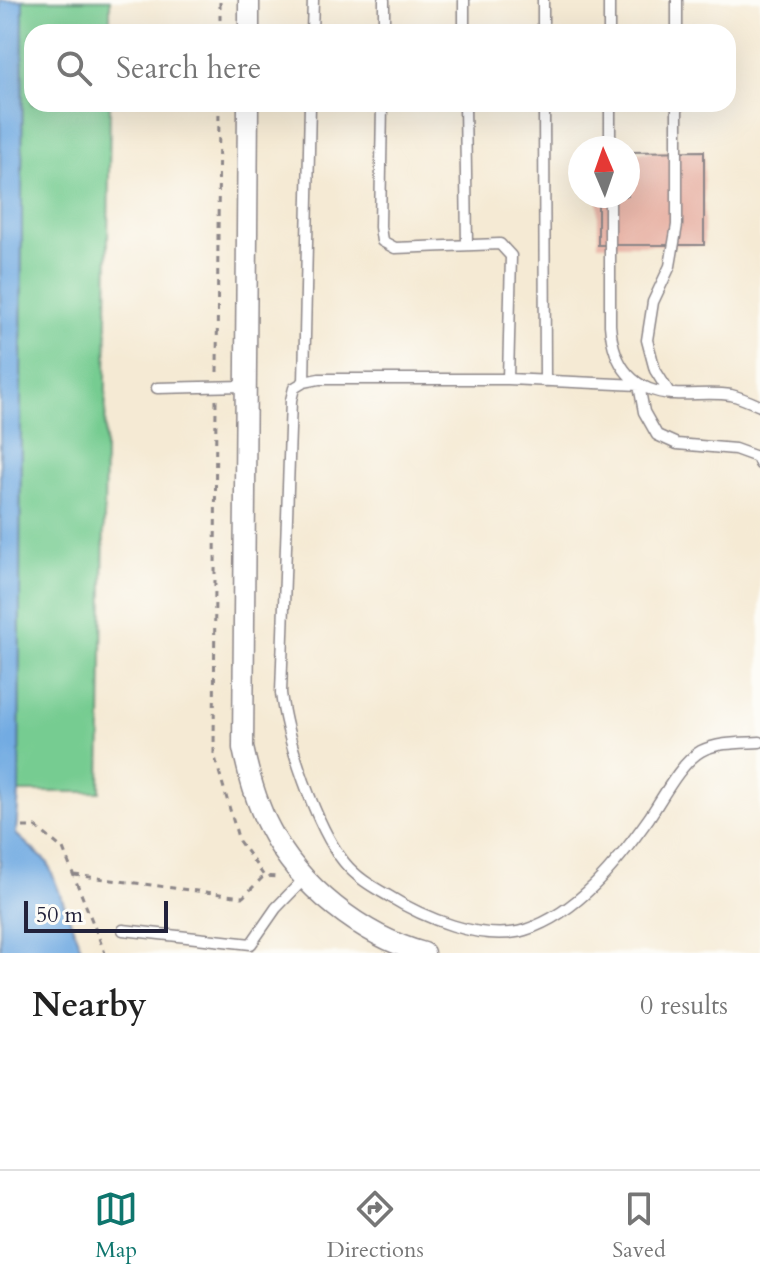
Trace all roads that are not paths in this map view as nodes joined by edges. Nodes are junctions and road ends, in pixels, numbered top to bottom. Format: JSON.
{"nodes":[{"id":1,"x":249,"y":0,"type":"edge"},
{"id":2,"x":313,"y":0,"type":"edge"},
{"id":3,"x":384,"y":0,"type":"edge"},
{"id":4,"x":464,"y":0,"type":"edge"},
{"id":5,"x":543,"y":0,"type":"edge"},
{"id":6,"x":609,"y":0,"type":"edge"},
{"id":7,"x":677,"y":0,"type":"edge"},
{"id":8,"x":249,"y":24,"type":"edge"},
{"id":9,"x":312,"y":24,"type":"edge"},
{"id":10,"x":384,"y":24,"type":"edge"},
{"id":11,"x":464,"y":24,"type":"edge"},
{"id":12,"x":543,"y":24,"type":"edge"},
{"id":13,"x":609,"y":24,"type":"edge"},
{"id":14,"x":677,"y":24,"type":"edge"},
{"id":15,"x":248,"y":112,"type":"edge"},
{"id":16,"x":310,"y":112,"type":"edge"},
{"id":17,"x":382,"y":112,"type":"edge"},
{"id":18,"x":465,"y":112,"type":"edge"},
{"id":19,"x":544,"y":112,"type":"edge"},
{"id":20,"x":610,"y":112,"type":"edge"},
{"id":21,"x":677,"y":112,"type":"edge"},
{"id":22,"x":610,"y":136,"type":"edge"},
{"id":23,"x":610,"y":208,"type":"edge"},
{"id":24,"x":467,"y":244,"type":"junction"},
{"id":25,"x":508,"y":379,"type":"junction"},
{"id":26,"x":545,"y":381,"type":"junction"},
{"id":27,"x":304,"y":382,"type":"junction"},
{"id":28,"x":639,"y":385,"type":"junction"},
{"id":29,"x":244,"y":386,"type":"junction"},
{"id":30,"x":157,"y":388,"type":"dead end"},
{"id":31,"x":670,"y":394,"type":"junction"},
{"id":32,"x":758,"y":404,"type":"edge"},
{"id":33,"x":760,"y":464,"type":"edge"},
{"id":34,"x":760,"y":742,"type":"edge"},
{"id":35,"x":306,"y":877,"type":"junction"},
{"id":36,"x":123,"y":930,"type":"dead end"},
{"id":37,"x":424,"y":953,"type":"edge"}],
"edges":[{"from":1,"to":8,"type":"street"},
{"from":2,"to":9,"type":"lane"},
{"from":3,"to":10,"type":"lane"},
{"from":4,"to":11,"type":"lane"},
{"from":5,"to":12,"type":"lane"},
{"from":6,"to":13,"type":"lane"},
{"from":7,"to":14,"type":"lane"},
{"from":15,"to":29,"type":"street"},
{"from":16,"to":27,"type":"lane"},
{"from":17,"to":24,"type":"lane"},
{"from":18,"to":24,"type":"lane"},
{"from":19,"to":26,"type":"lane"},
{"from":20,"to":22,"type":"lane"},
{"from":21,"to":31,"type":"lane"},
{"from":23,"to":28,"type":"lane"},
{"from":24,"to":25,"type":"lane"},
{"from":25,"to":26,"type":"lane"},
{"from":25,"to":27,"type":"lane"},
{"from":26,"to":28,"type":"lane"},
{"from":27,"to":34,"type":"lane"},
{"from":28,"to":31,"type":"lane"},
{"from":28,"to":33,"type":"lane"},
{"from":29,"to":30,"type":"lane"},
{"from":29,"to":35,"type":"street"},
{"from":31,"to":32,"type":"lane"},
{"from":35,"to":36,"type":"lane"},
{"from":35,"to":37,"type":"street"}]}
